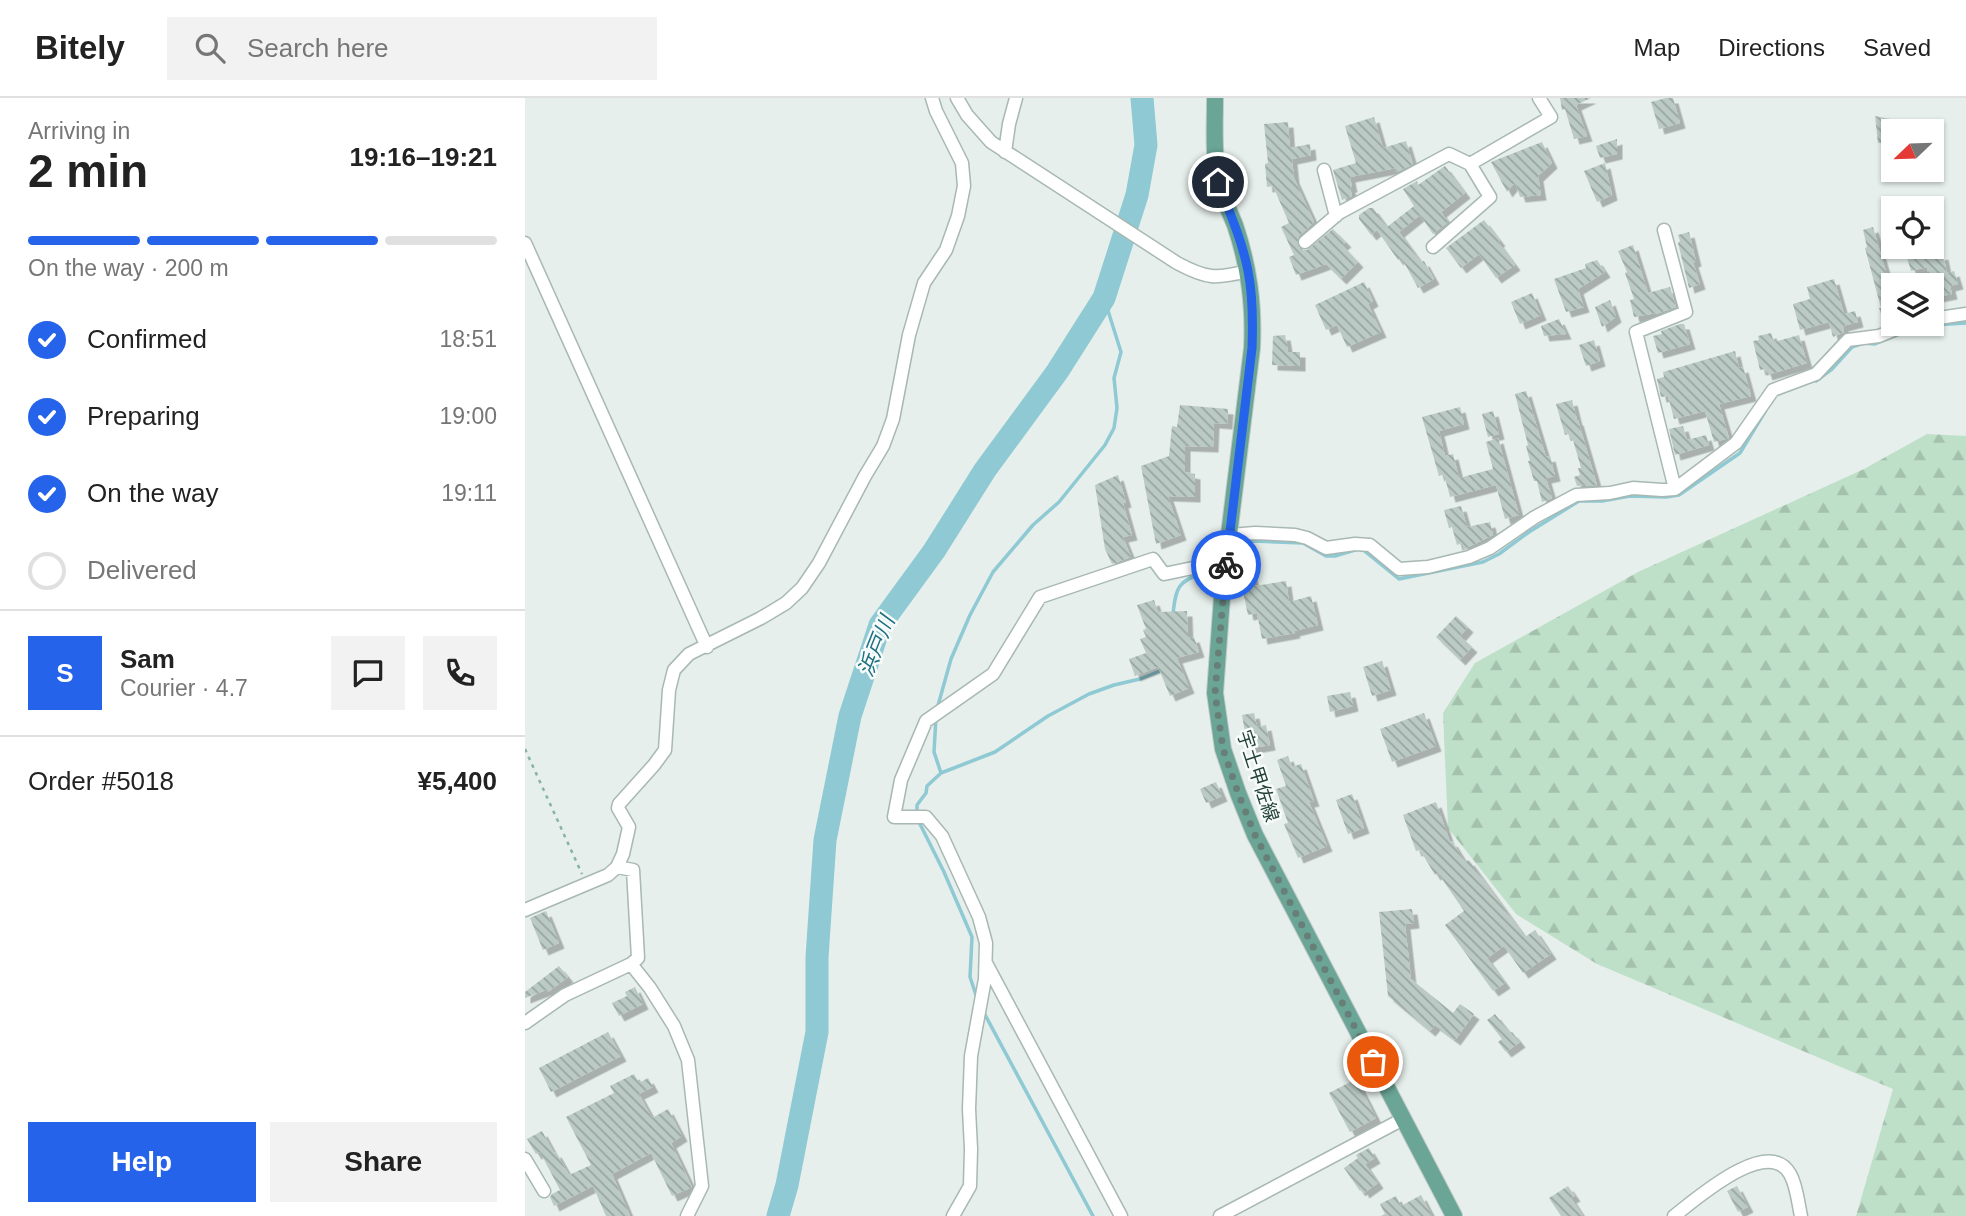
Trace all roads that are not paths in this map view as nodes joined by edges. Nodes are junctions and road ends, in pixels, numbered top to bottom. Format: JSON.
{"nodes":[{"id":1,"x":932,"y":98,"type":"edge"},
{"id":2,"x":957,"y":98,"type":"edge"},
{"id":3,"x":1016,"y":98,"type":"edge"},
{"id":4,"x":1215,"y":98,"type":"edge"},
{"id":5,"x":1539,"y":98,"type":"edge"},
{"id":6,"x":1010,"y":155,"type":"junction"},
{"id":7,"x":1470,"y":164,"type":"junction"},
{"id":8,"x":1324,"y":170,"type":"dead end"},
{"id":9,"x":1336,"y":216,"type":"junction"},
{"id":10,"x":1664,"y":230,"type":"dead end"},
{"id":11,"x":1305,"y":242,"type":"dead end"},
{"id":12,"x":525,"y":243,"type":"edge"},
{"id":13,"x":1433,"y":247,"type":"dead end"},
{"id":14,"x":1248,"y":271,"type":"junction"},
{"id":15,"x":1966,"y":314,"type":"edge"},
{"id":16,"x":1944,"y":317,"type":"edge"},
{"id":17,"x":1881,"y":335,"type":"edge"},
{"id":18,"x":1675,"y":489,"type":"junction"},
{"id":19,"x":1230,"y":535,"type":"junction"},
{"id":20,"x":1226,"y":561,"type":"junction"},
{"id":21,"x":707,"y":647,"type":"junction"},
{"id":22,"x":617,"y":867,"type":"junction"},
{"id":23,"x":525,"y":910,"type":"edge"},
{"id":24,"x":986,"y":963,"type":"junction"},
{"id":25,"x":631,"y":964,"type":"junction"},
{"id":26,"x":525,"y":1023,"type":"edge"},
{"id":27,"x":1403,"y":1119,"type":"junction"},
{"id":28,"x":525,"y":1159,"type":"edge"},
{"id":29,"x":544,"y":1191,"type":"dead end"},
{"id":30,"x":687,"y":1216,"type":"edge"},
{"id":31,"x":953,"y":1216,"type":"edge"},
{"id":32,"x":1121,"y":1216,"type":"edge"},
{"id":33,"x":1220,"y":1216,"type":"edge"},
{"id":34,"x":1454,"y":1216,"type":"edge"},
{"id":35,"x":1674,"y":1216,"type":"edge"},
{"id":36,"x":1801,"y":1216,"type":"edge"}],
"edges":[{"from":1,"to":21,"type":"street"},
{"from":2,"to":6,"type":"street"},
{"from":3,"to":6,"type":"street"},
{"from":4,"to":14,"type":"main road","name":"宇土甲佐線"},
{"from":5,"to":7,"type":"street"},
{"from":6,"to":14,"type":"street"},
{"from":7,"to":9,"type":"street"},
{"from":7,"to":13,"type":"street"},
{"from":8,"to":9,"type":"street"},
{"from":9,"to":11,"type":"street"},
{"from":10,"to":18,"type":"street"},
{"from":12,"to":21,"type":"street"},
{"from":14,"to":19,"type":"main road","name":"宇土甲佐線"},
{"from":15,"to":16,"type":"street"},
{"from":17,"to":18,"type":"street"},
{"from":18,"to":19,"type":"street"},
{"from":19,"to":20,"type":"main road","name":"宇土甲佐線"},
{"from":20,"to":24,"type":"street"},
{"from":20,"to":27,"type":"main road","name":"宇土甲佐線"},
{"from":21,"to":22,"type":"street"},
{"from":22,"to":23,"type":"street"},
{"from":22,"to":25,"type":"street"},
{"from":24,"to":31,"type":"street"},
{"from":24,"to":32,"type":"street"},
{"from":25,"to":26,"type":"street"},
{"from":25,"to":30,"type":"street"},
{"from":27,"to":33,"type":"street"},
{"from":27,"to":34,"type":"main road","name":"宇土甲佐線"},
{"from":28,"to":29,"type":"street"},
{"from":35,"to":36,"type":"street"}]}
